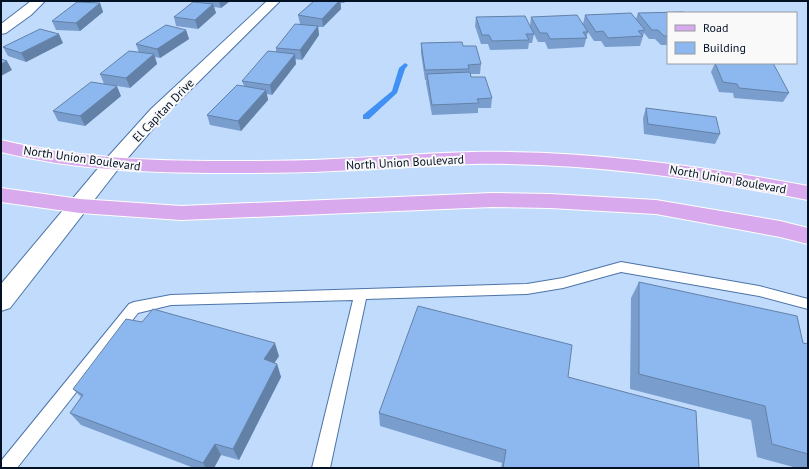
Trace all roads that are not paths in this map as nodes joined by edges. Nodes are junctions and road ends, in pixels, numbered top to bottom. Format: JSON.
{"nodes":[{"id":1,"x":39,"y":1,"type":"edge"},
{"id":2,"x":274,"y":1,"type":"edge"},
{"id":3,"x":1,"y":30,"type":"edge"},
{"id":4,"x":1,"y":146,"type":"edge"},
{"id":5,"x":112,"y":164,"type":"junction"},
{"id":6,"x":808,"y":193,"type":"edge"},
{"id":7,"x":1,"y":195,"type":"edge"},
{"id":8,"x":80,"y":206,"type":"junction"},
{"id":9,"x":808,"y":236,"type":"edge"},
{"id":10,"x":362,"y":294,"type":"junction"},
{"id":11,"x":1,"y":301,"type":"edge"},
{"id":12,"x":808,"y":304,"type":"edge"},
{"id":13,"x":6,"y":468,"type":"edge"},
{"id":14,"x":321,"y":468,"type":"edge"}],
"edges":[{"from":1,"to":3,"type":"street"},
{"from":2,"to":5,"type":"street","name":"El Capitan Drive"},
{"from":4,"to":5,"type":"main road","name":"North Union Boulevard"},
{"from":5,"to":6,"type":"main road","name":"North Union Boulevard"},
{"from":5,"to":8,"type":"street","name":"El Capitan Drive"},
{"from":7,"to":8,"type":"main road"},
{"from":8,"to":9,"type":"main road"},
{"from":8,"to":11,"type":"street","name":"El Capitan Drive"},
{"from":10,"to":12,"type":"lane"},
{"from":10,"to":13,"type":"lane"},
{"from":10,"to":14,"type":"lane"}]}
